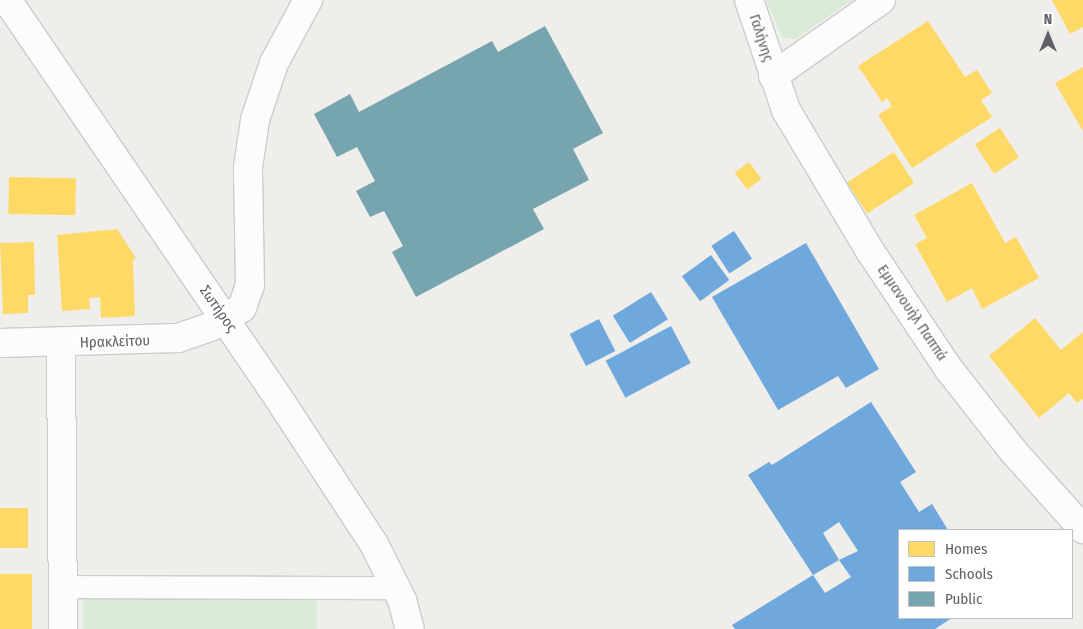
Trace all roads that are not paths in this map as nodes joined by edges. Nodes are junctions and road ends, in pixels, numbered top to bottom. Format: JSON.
{"nodes":[{"id":1,"x":7,"y":0,"type":"edge"},
{"id":2,"x":308,"y":0,"type":"edge"},
{"id":3,"x":749,"y":0,"type":"edge"},
{"id":4,"x":881,"y":0,"type":"edge"},
{"id":5,"x":773,"y":76,"type":"junction"},
{"id":6,"x":226,"y":320,"type":"junction"},
{"id":7,"x":0,"y":343,"type":"edge"},
{"id":8,"x":61,"y":344,"type":"junction"},
{"id":9,"x":1083,"y":529,"type":"edge"},
{"id":10,"x":63,"y":587,"type":"junction"},
{"id":11,"x":397,"y":588,"type":"junction"},
{"id":12,"x":63,"y":629,"type":"edge"},
{"id":13,"x":410,"y":629,"type":"edge"}],
"edges":[{"from":1,"to":6,"type":"street","name":"Σωτήρος"},
{"from":2,"to":6,"type":"street"},
{"from":3,"to":5,"type":"street","name":"Γαλήνης"},
{"from":4,"to":5,"type":"street"},
{"from":5,"to":9,"type":"street","name":"Εμμανουήλ Παππά"},
{"from":6,"to":8,"type":"street","name":"Ηρακλείτου"},
{"from":6,"to":11,"type":"street","name":"Σωτήρος"},
{"from":7,"to":8,"type":"street","name":"Ηρακλείτου"},
{"from":8,"to":10,"type":"street"},
{"from":10,"to":11,"type":"street"},
{"from":10,"to":12,"type":"street"},
{"from":11,"to":13,"type":"street","name":"Σωτήρος"}]}
